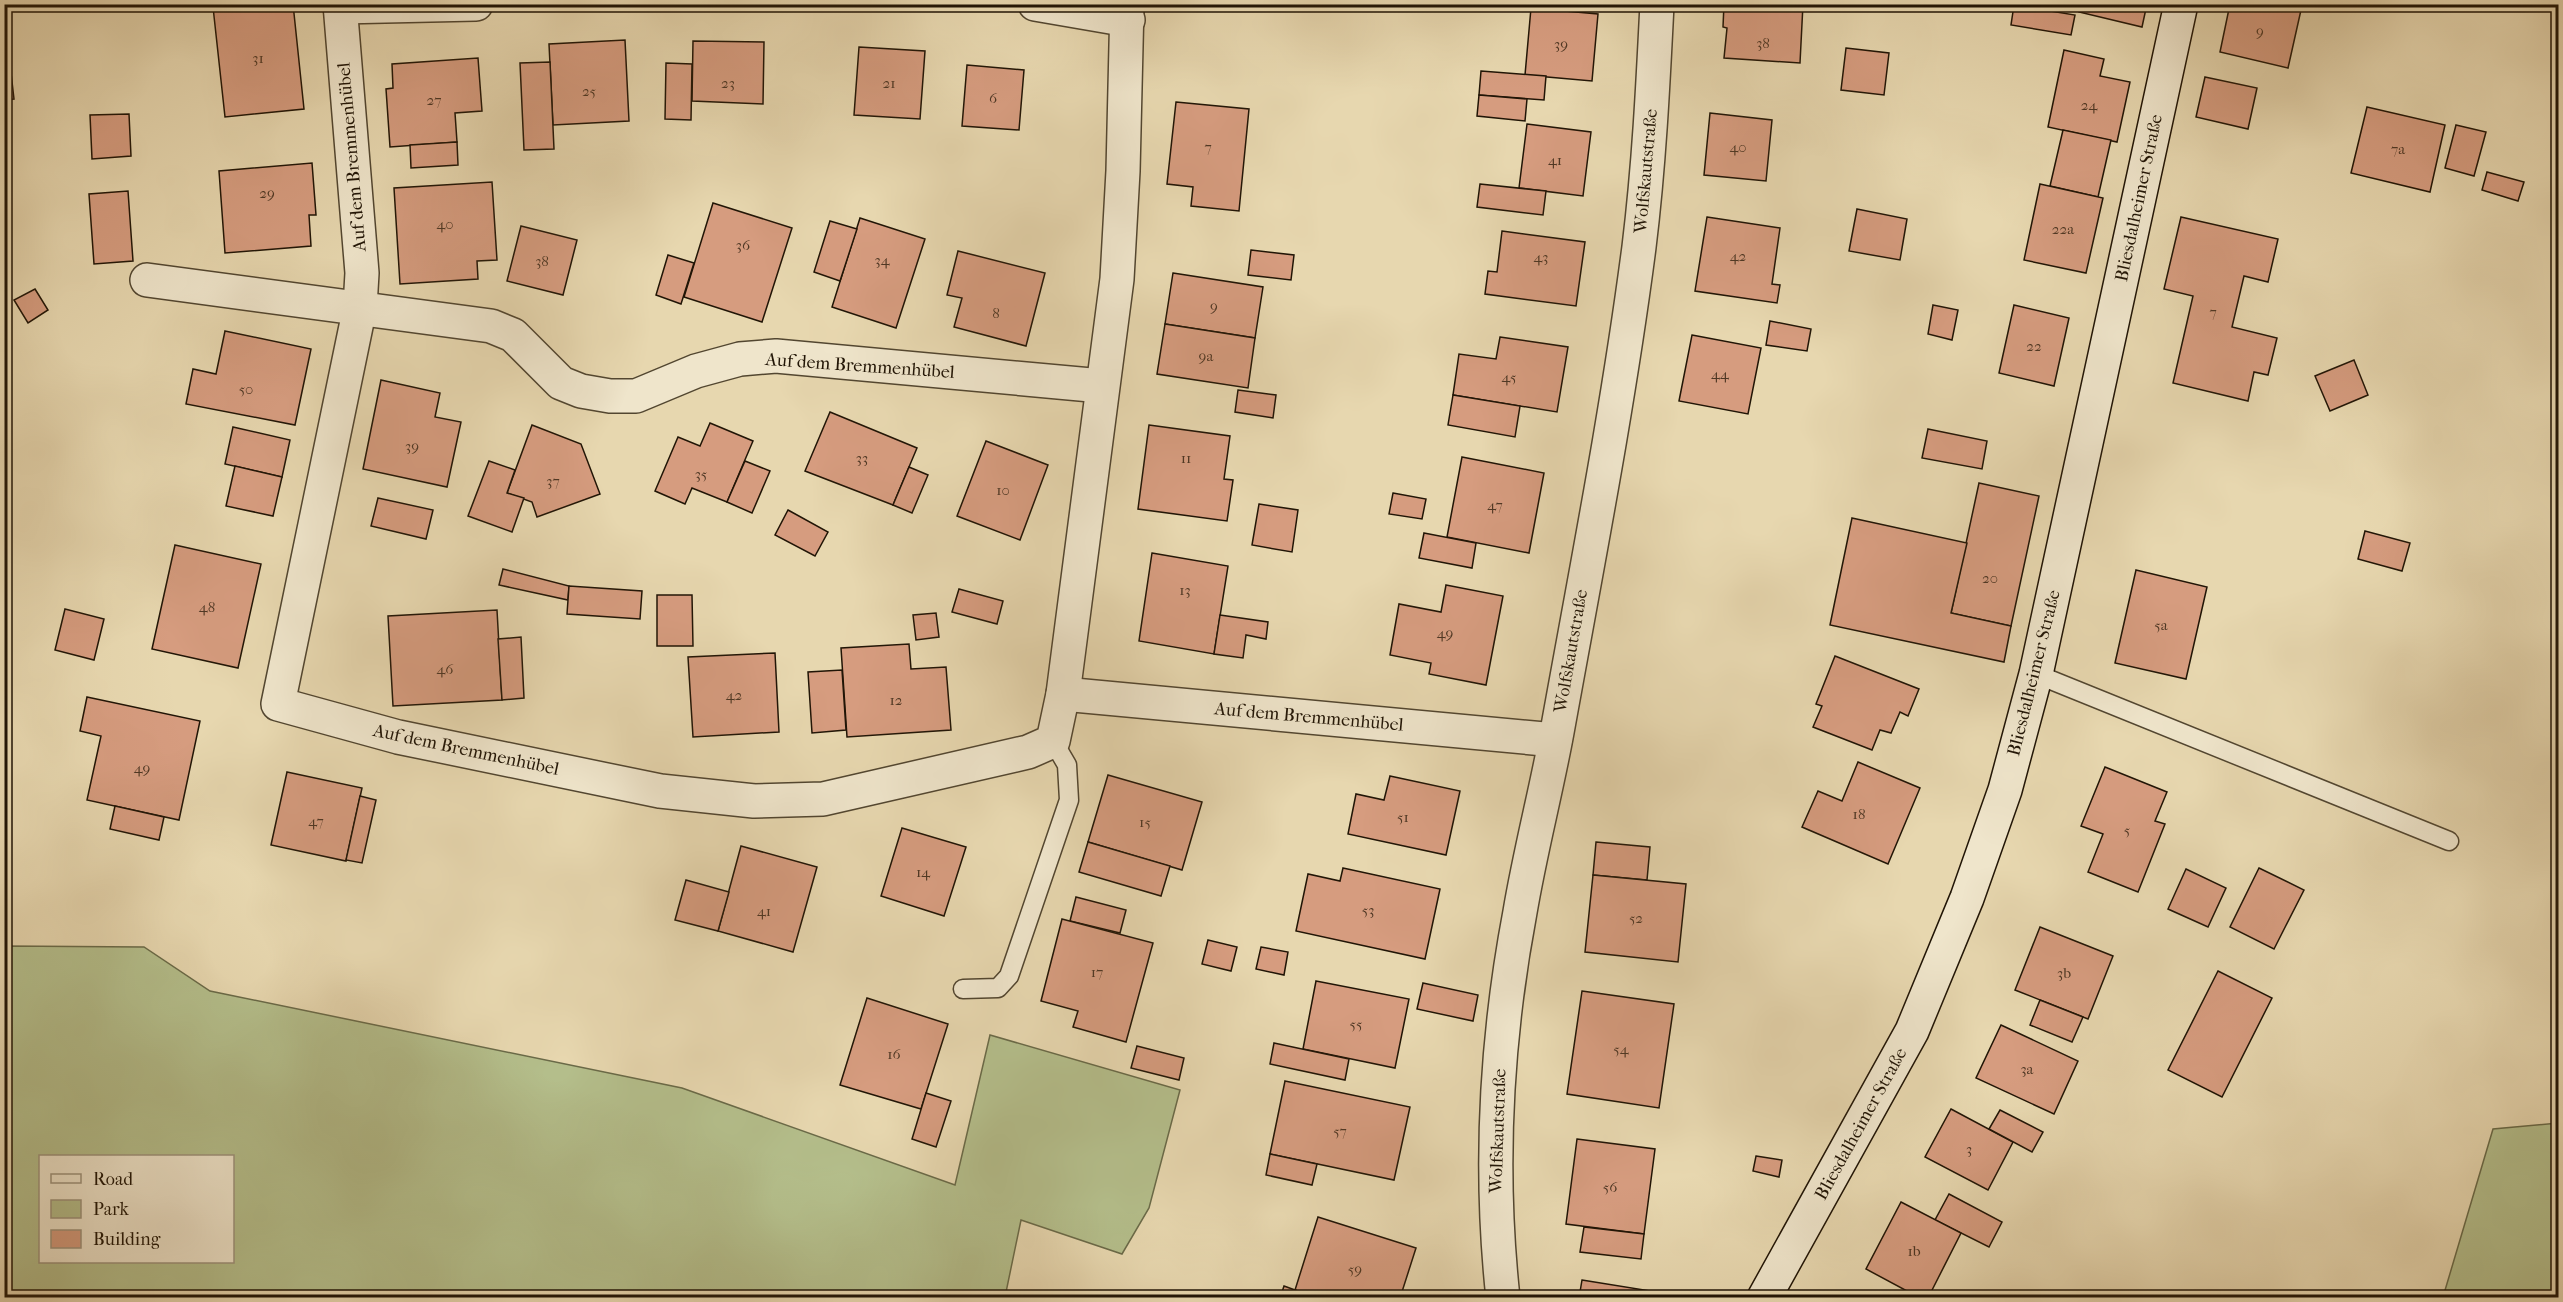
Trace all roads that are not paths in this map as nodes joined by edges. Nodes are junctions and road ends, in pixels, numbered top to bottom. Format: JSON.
{"nodes":[{"id":1,"x":476,"y":4,"type":"edge"},
{"id":2,"x":1035,"y":4,"type":"edge"},
{"id":3,"x":1657,"y":4,"type":"edge"},
{"id":4,"x":2181,"y":4,"type":"edge"},
{"id":5,"x":340,"y":6,"type":"edge"},
{"id":6,"x":1128,"y":12,"type":"edge"},
{"id":7,"x":147,"y":280,"type":"dead end"},
{"id":8,"x":360,"y":307,"type":"junction"},
{"id":9,"x":1102,"y":386,"type":"junction"},
{"id":10,"x":2036,"y":674,"type":"junction"},
{"id":11,"x":1063,"y":694,"type":"junction"},
{"id":12,"x":1555,"y":740,"type":"junction"},
{"id":13,"x":1053,"y":741,"type":"junction"},
{"id":14,"x":2449,"y":841,"type":"dead end"},
{"id":15,"x":963,"y":990,"type":"dead end"},
{"id":16,"x":1503,"y":1298,"type":"edge"},
{"id":17,"x":1764,"y":1298,"type":"edge"}],
"edges":[{"from":1,"to":5,"type":"street","name":"Auf dem Bremmenhübel"},
{"from":2,"to":6,"type":"street"},
{"from":3,"to":12,"type":"street","name":"Wolfskautstraße"},
{"from":4,"to":10,"type":"street","name":"Bliesdalheimer Straße"},
{"from":5,"to":8,"type":"street","name":"Auf dem Bremmenhübel"},
{"from":6,"to":9,"type":"street"},
{"from":7,"to":8,"type":"street","name":"Auf dem Bremmenhübel"},
{"from":8,"to":9,"type":"street","name":"Auf dem Bremmenhübel"},
{"from":8,"to":13,"type":"street","name":"Auf dem Bremmenhübel"},
{"from":9,"to":11,"type":"street"},
{"from":10,"to":14,"type":"lane"},
{"from":10,"to":17,"type":"street","name":"Bliesdalheimer Straße"},
{"from":11,"to":12,"type":"street","name":"Auf dem Bremmenhübel"},
{"from":11,"to":13,"type":"street"},
{"from":12,"to":16,"type":"street","name":"Wolfskautstraße"},
{"from":13,"to":15,"type":"lane"}]}
